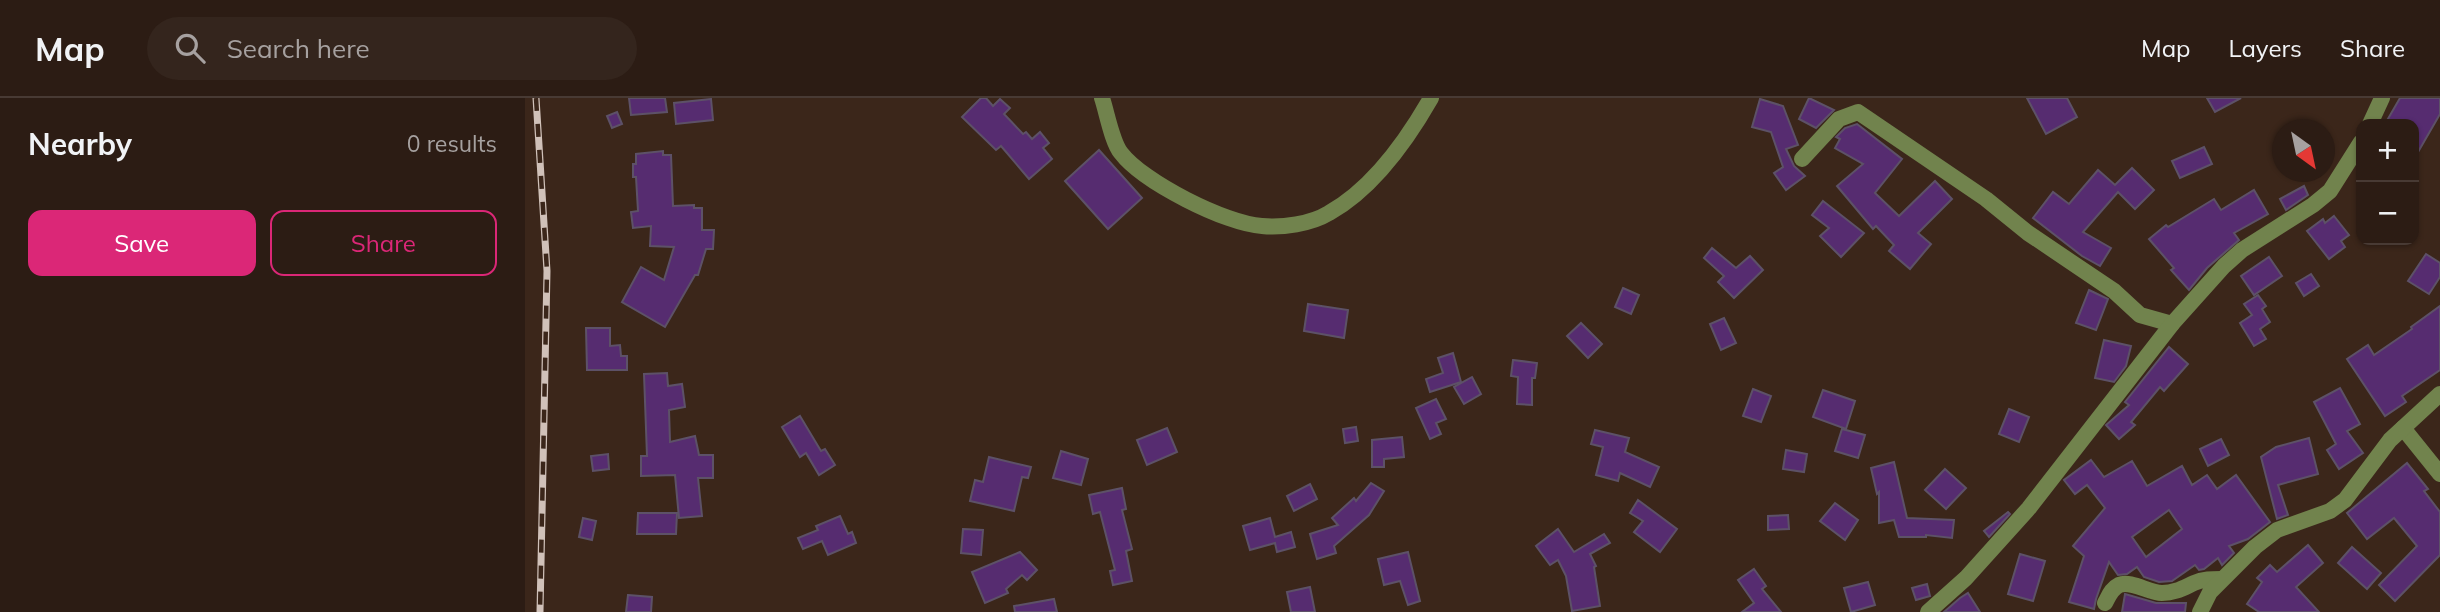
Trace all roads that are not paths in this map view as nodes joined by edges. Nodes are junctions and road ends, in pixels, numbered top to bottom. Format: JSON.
{"nodes":[{"id":1,"x":1102,"y":98,"type":"edge"},
{"id":2,"x":1431,"y":98,"type":"edge"},
{"id":3,"x":2382,"y":98,"type":"edge"},
{"id":4,"x":2372,"y":119,"type":"edge"},
{"id":5,"x":2356,"y":150,"type":"edge"},
{"id":6,"x":1802,"y":159,"type":"dead end"},
{"id":7,"x":2172,"y":324,"type":"junction"},
{"id":8,"x":2440,"y":394,"type":"edge"},
{"id":9,"x":2403,"y":428,"type":"junction"},
{"id":10,"x":2440,"y":474,"type":"edge"},
{"id":11,"x":2221,"y":579,"type":"junction"},
{"id":12,"x":2105,"y":603,"type":"dead end"},
{"id":13,"x":1928,"y":612,"type":"edge"},
{"id":14,"x":2200,"y":612,"type":"edge"}],
"edges":[{"from":1,"to":2,"type":"street"},
{"from":3,"to":4,"type":"street"},
{"from":5,"to":7,"type":"street"},
{"from":6,"to":7,"type":"street"},
{"from":7,"to":13,"type":"street"},
{"from":8,"to":9,"type":"street"},
{"from":9,"to":10,"type":"street"},
{"from":9,"to":11,"type":"street"},
{"from":11,"to":12,"type":"street"},
{"from":11,"to":14,"type":"street"}]}
